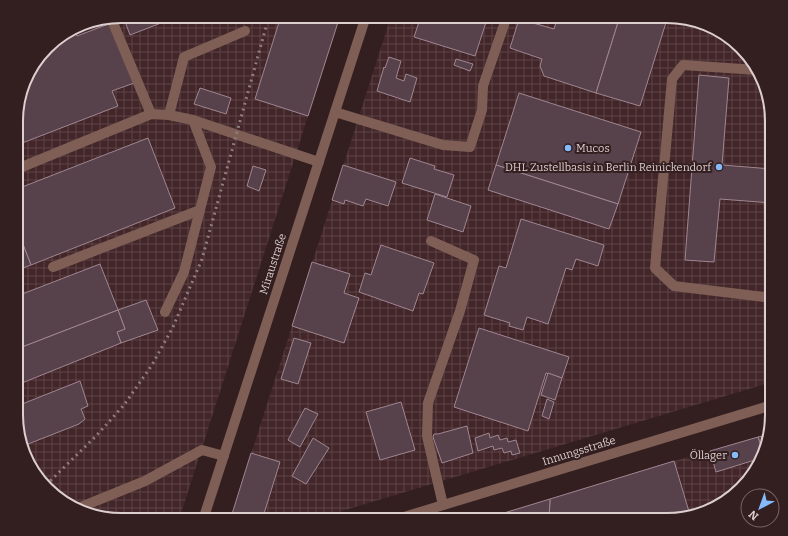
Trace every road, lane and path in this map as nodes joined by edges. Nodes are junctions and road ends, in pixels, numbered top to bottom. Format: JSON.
{"nodes":[{"id":1,"x":364,"y":23,"type":"edge"},
{"id":2,"x":505,"y":23,"type":"edge"},
{"id":3,"x":113,"y":24,"type":"edge"},
{"id":4,"x":245,"y":31,"type":"dead end"},
{"id":5,"x":750,"y":69,"type":"edge"},
{"id":6,"x":335,"y":112,"type":"junction"},
{"id":7,"x":151,"y":114,"type":"junction"},
{"id":8,"x":169,"y":115,"type":"junction"},
{"id":9,"x":192,"y":120,"type":"junction"},
{"id":10,"x":319,"y":162,"type":"junction"},
{"id":11,"x":23,"y":167,"type":"edge"},
{"id":12,"x":200,"y":210,"type":"junction"},
{"id":13,"x":431,"y":241,"type":"dead end"},
{"id":14,"x":53,"y":267,"type":"dead end"},
{"id":15,"x":765,"y":297,"type":"edge"},
{"id":16,"x":165,"y":312,"type":"dead end"},
{"id":17,"x":765,"y":407,"type":"edge"},
{"id":18,"x":224,"y":456,"type":"junction"},
{"id":19,"x":443,"y":505,"type":"junction"},
{"id":20,"x":84,"y":506,"type":"edge"},
{"id":21,"x":205,"y":513,"type":"edge"},
{"id":22,"x":417,"y":513,"type":"edge"}],
"edges":[{"from":1,"to":6,"type":"street","name":"Miraustraße"},
{"from":2,"to":6,"type":"street"},
{"from":3,"to":7,"type":"street"},
{"from":4,"to":8,"type":"street"},
{"from":5,"to":15,"type":"street"},
{"from":6,"to":10,"type":"street","name":"Miraustraße"},
{"from":7,"to":8,"type":"street"},
{"from":7,"to":11,"type":"street"},
{"from":8,"to":9,"type":"street"},
{"from":9,"to":10,"type":"street"},
{"from":9,"to":12,"type":"street"},
{"from":10,"to":18,"type":"street","name":"Miraustraße"},
{"from":12,"to":14,"type":"street"},
{"from":12,"to":16,"type":"street"},
{"from":13,"to":19,"type":"street"},
{"from":17,"to":19,"type":"street","name":"Innungsstraße"},
{"from":18,"to":20,"type":"street"},
{"from":18,"to":21,"type":"street","name":"Miraustraße"},
{"from":19,"to":22,"type":"street","name":"Innungsstraße"}]}
